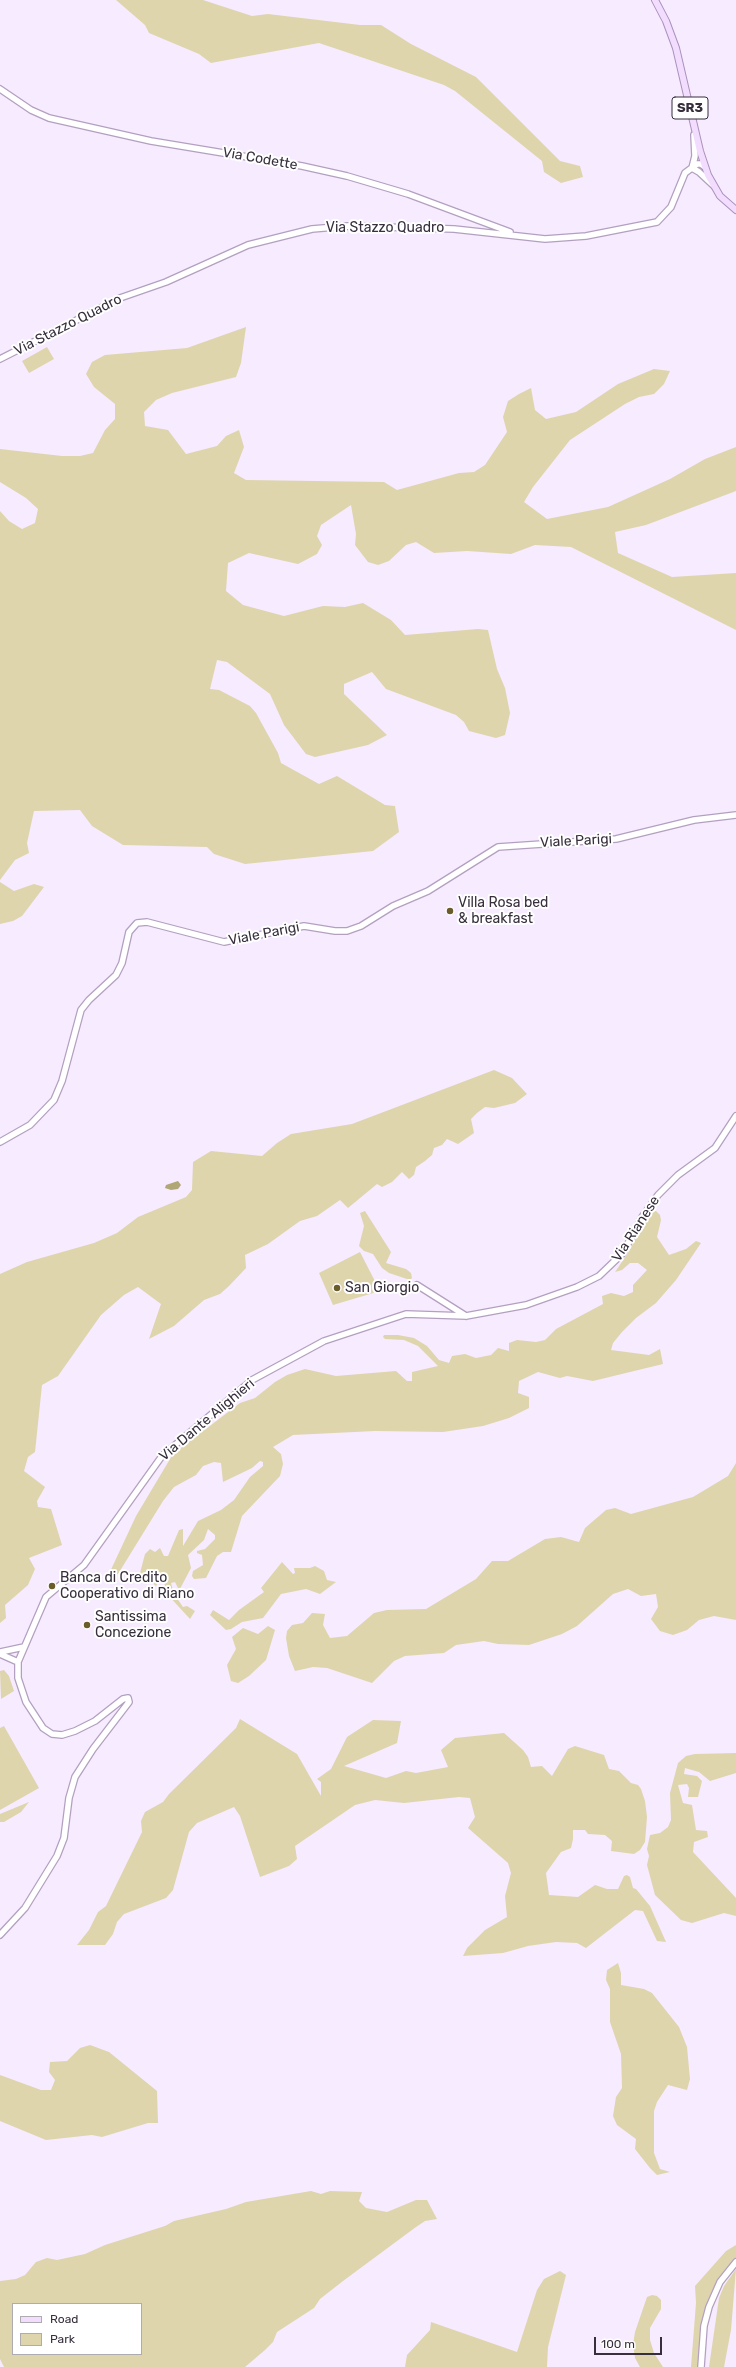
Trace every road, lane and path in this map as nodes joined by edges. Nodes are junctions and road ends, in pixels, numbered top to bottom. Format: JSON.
{"nodes":[{"id":1,"x":655,"y":0,"type":"edge"},
{"id":2,"x":0,"y":89,"type":"edge"},
{"id":3,"x":693,"y":122,"type":"junction"},
{"id":4,"x":703,"y":164,"type":"junction"},
{"id":5,"x":692,"y":168,"type":"junction"},
{"id":6,"x":712,"y":185,"type":"junction"},
{"id":7,"x":736,"y":210,"type":"edge"},
{"id":8,"x":520,"y":236,"type":"junction"},
{"id":9,"x":0,"y":359,"type":"edge"},
{"id":10,"x":736,"y":816,"type":"edge"},
{"id":11,"x":736,"y":1116,"type":"edge"},
{"id":12,"x":0,"y":1142,"type":"edge"},
{"id":13,"x":417,"y":1285,"type":"dead end"},
{"id":14,"x":466,"y":1316,"type":"junction"},
{"id":15,"x":24,"y":1647,"type":"junction"},
{"id":16,"x":0,"y":1653,"type":"edge"},
{"id":17,"x":18,"y":1662,"type":"junction"},
{"id":18,"x":0,"y":1935,"type":"edge"},
{"id":19,"x":736,"y":2262,"type":"edge"},
{"id":20,"x":701,"y":2367,"type":"edge"}],
"edges":[{"from":1,"to":3,"type":"main road","number":"SR3"},
{"from":2,"to":8,"type":"street","name":"Via Codette"},
{"from":3,"to":4,"type":"main road","number":"SR3"},
{"from":3,"to":5,"type":"street"},
{"from":4,"to":5,"type":"street"},
{"from":4,"to":6,"type":"main road","number":"SR3"},
{"from":5,"to":6,"type":"street"},
{"from":5,"to":8,"type":"street","name":"Via Stazzo Quadro"},
{"from":6,"to":7,"type":"main road","number":"SR3"},
{"from":8,"to":9,"type":"street","name":"Via Stazzo Quadro"},
{"from":10,"to":12,"type":"street","name":"Viale Parigi"},
{"from":11,"to":14,"type":"street","name":"Via Rianese"},
{"from":13,"to":14,"type":"street"},
{"from":14,"to":15,"type":"street","name":"Via Dante Alighieri"},
{"from":15,"to":16,"type":"street"},
{"from":15,"to":17,"type":"street","name":"Via Dante Alighieri"},
{"from":16,"to":17,"type":"street"},
{"from":17,"to":18,"type":"street"},
{"from":19,"to":20,"type":"street"}]}
